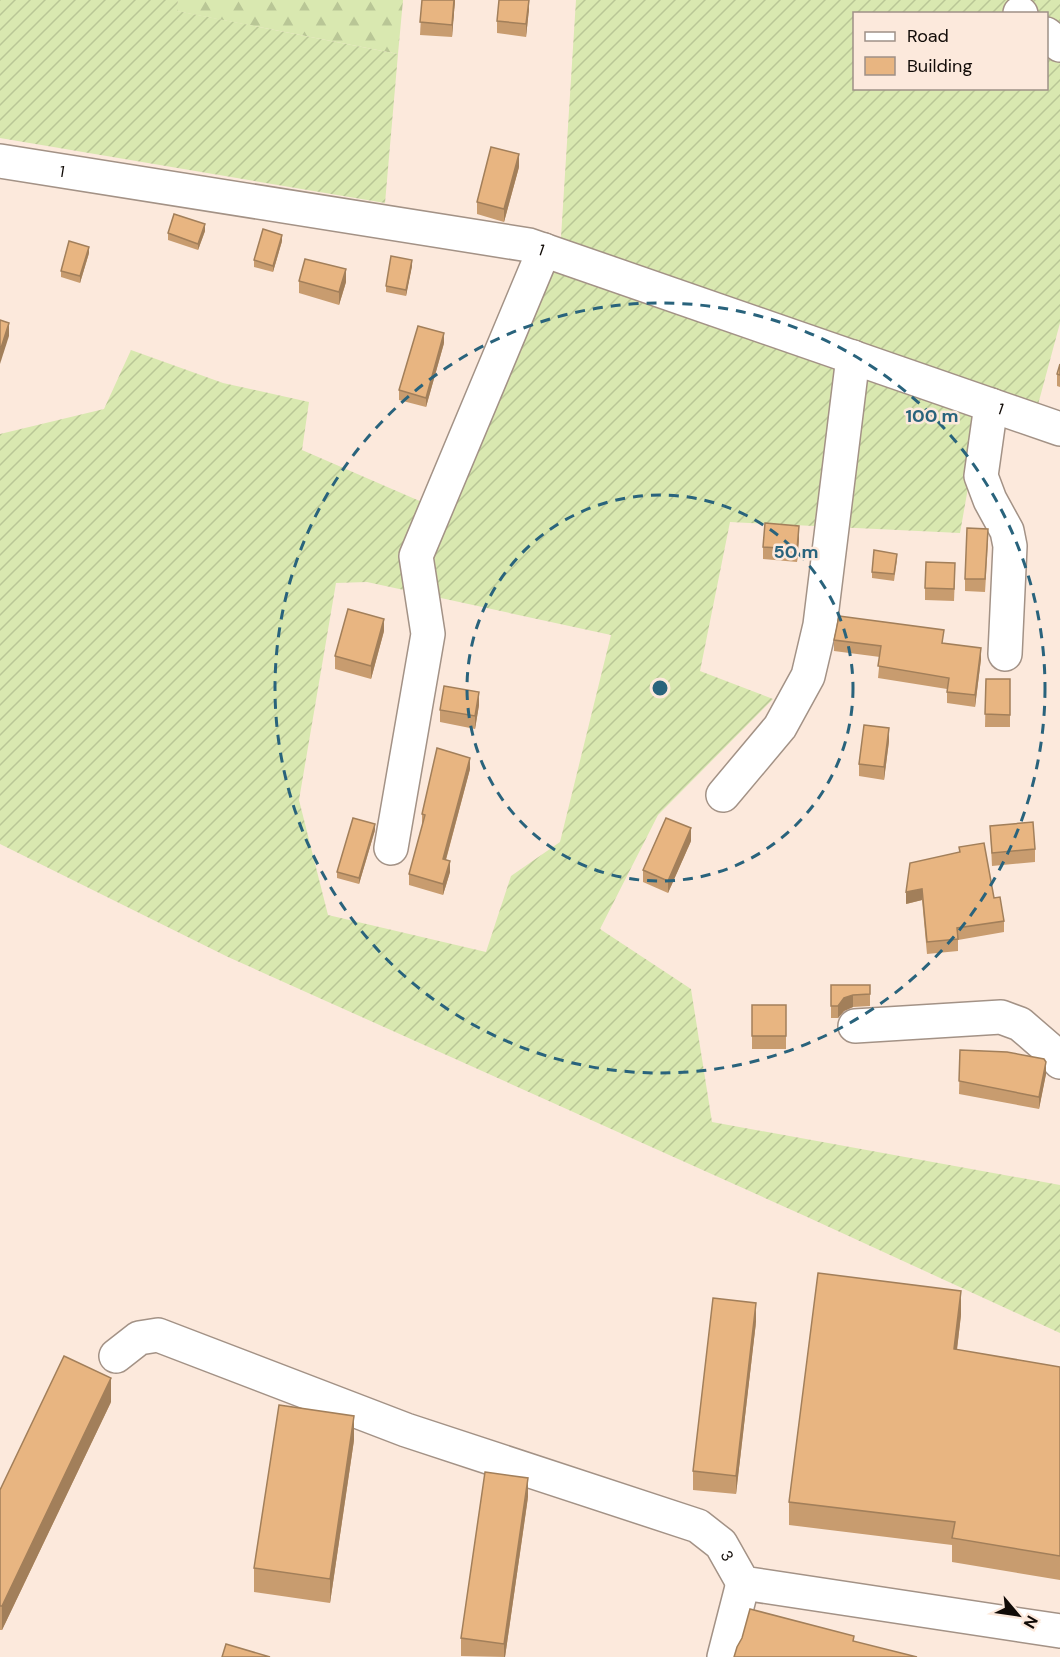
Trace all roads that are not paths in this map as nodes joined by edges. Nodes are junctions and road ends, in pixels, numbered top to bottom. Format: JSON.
{"nodes":[{"id":1,"x":1048,"y":35,"type":"edge"},
{"id":2,"x":1060,"y":45,"type":"edge"},
{"id":3,"x":0,"y":161,"type":"edge"},
{"id":4,"x":544,"y":250,"type":"junction"},
{"id":5,"x":853,"y":357,"type":"junction"},
{"id":6,"x":991,"y":405,"type":"junction"},
{"id":7,"x":1060,"y":429,"type":"edge"},
{"id":8,"x":1005,"y":654,"type":"dead end"},
{"id":9,"x":723,"y":795,"type":"dead end"},
{"id":10,"x":391,"y":848,"type":"dead end"},
{"id":11,"x":855,"y":1026,"type":"dead end"},
{"id":12,"x":1060,"y":1062,"type":"edge"},
{"id":13,"x":116,"y":1356,"type":"dead end"},
{"id":14,"x":743,"y":1583,"type":"junction"},
{"id":15,"x":1060,"y":1631,"type":"edge"},
{"id":16,"x":724,"y":1657,"type":"edge"}],
"edges":[{"from":1,"to":2,"type":"street"},
{"from":3,"to":4,"type":"street","name":"1"},
{"from":4,"to":5,"type":"street","name":"1"},
{"from":4,"to":10,"type":"street"},
{"from":5,"to":6,"type":"street","name":"1"},
{"from":5,"to":9,"type":"street"},
{"from":6,"to":7,"type":"street","name":"1"},
{"from":6,"to":8,"type":"street"},
{"from":11,"to":12,"type":"street"},
{"from":13,"to":14,"type":"street","name":"3"},
{"from":14,"to":15,"type":"street"},
{"from":14,"to":16,"type":"street"}]}
